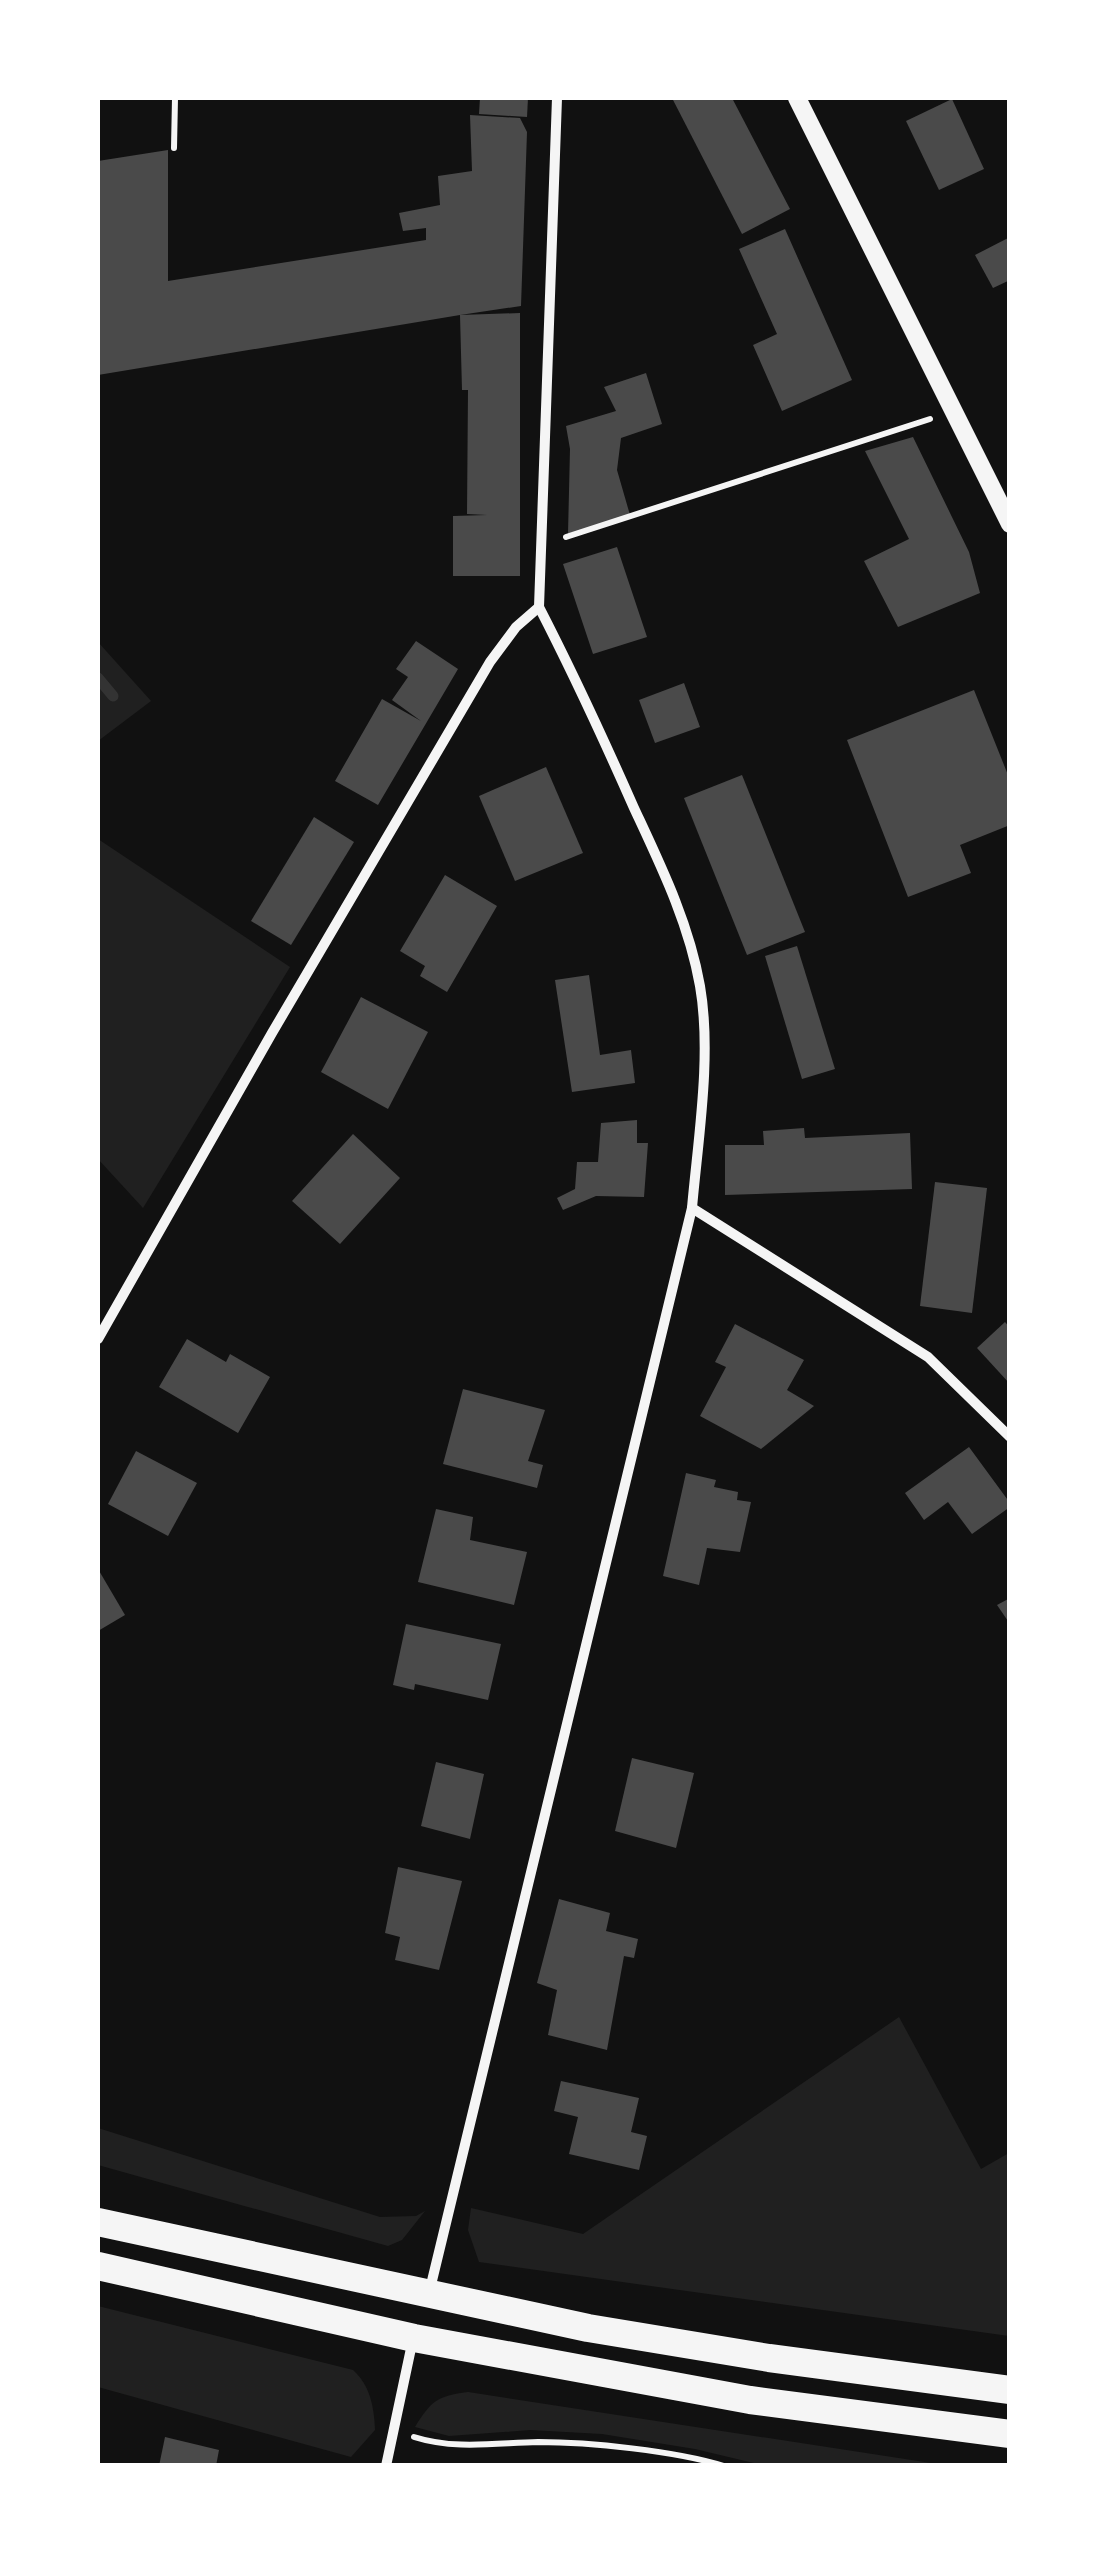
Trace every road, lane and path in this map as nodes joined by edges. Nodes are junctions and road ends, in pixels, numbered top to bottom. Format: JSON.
{"nodes":[{"id":1,"x":174,"y":98,"type":"edge"},
{"id":2,"x":557,"y":98,"type":"edge"},
{"id":3,"x":797,"y":98,"type":"edge"},
{"id":4,"x":174,"y":148,"type":"dead end"},
{"id":5,"x":900,"y":429,"type":"dead end"},
{"id":6,"x":1010,"y":524,"type":"edge"},
{"id":7,"x":541,"y":545,"type":"junction"},
{"id":8,"x":539,"y":607,"type":"junction"},
{"id":9,"x":692,"y":1208,"type":"junction"},
{"id":10,"x":98,"y":1339,"type":"edge"},
{"id":11,"x":1010,"y":1437,"type":"edge"},
{"id":12,"x":98,"y":2222,"type":"edge"},
{"id":13,"x":98,"y":2266,"type":"edge"},
{"id":14,"x":428,"y":2295,"type":"junction"},
{"id":15,"x":414,"y":2338,"type":"junction"},
{"id":16,"x":1010,"y":2390,"type":"edge"},
{"id":17,"x":394,"y":2431,"type":"junction"},
{"id":18,"x":1010,"y":2434,"type":"edge"},
{"id":19,"x":386,"y":2466,"type":"edge"},
{"id":20,"x":724,"y":2466,"type":"edge"}],
"edges":[{"from":1,"to":4,"type":"path"},
{"from":2,"to":7,"type":"street"},
{"from":3,"to":6,"type":"street"},
{"from":5,"to":7,"type":"path"},
{"from":7,"to":8,"type":"street"},
{"from":8,"to":9,"type":"street"},
{"from":8,"to":10,"type":"street"},
{"from":9,"to":11,"type":"street"},
{"from":9,"to":14,"type":"street"},
{"from":12,"to":14,"type":"highway"},
{"from":13,"to":15,"type":"highway"},
{"from":14,"to":16,"type":"highway"},
{"from":15,"to":17,"type":"street"},
{"from":15,"to":18,"type":"highway"},
{"from":17,"to":19,"type":"street"},
{"from":17,"to":20,"type":"path"}]}
